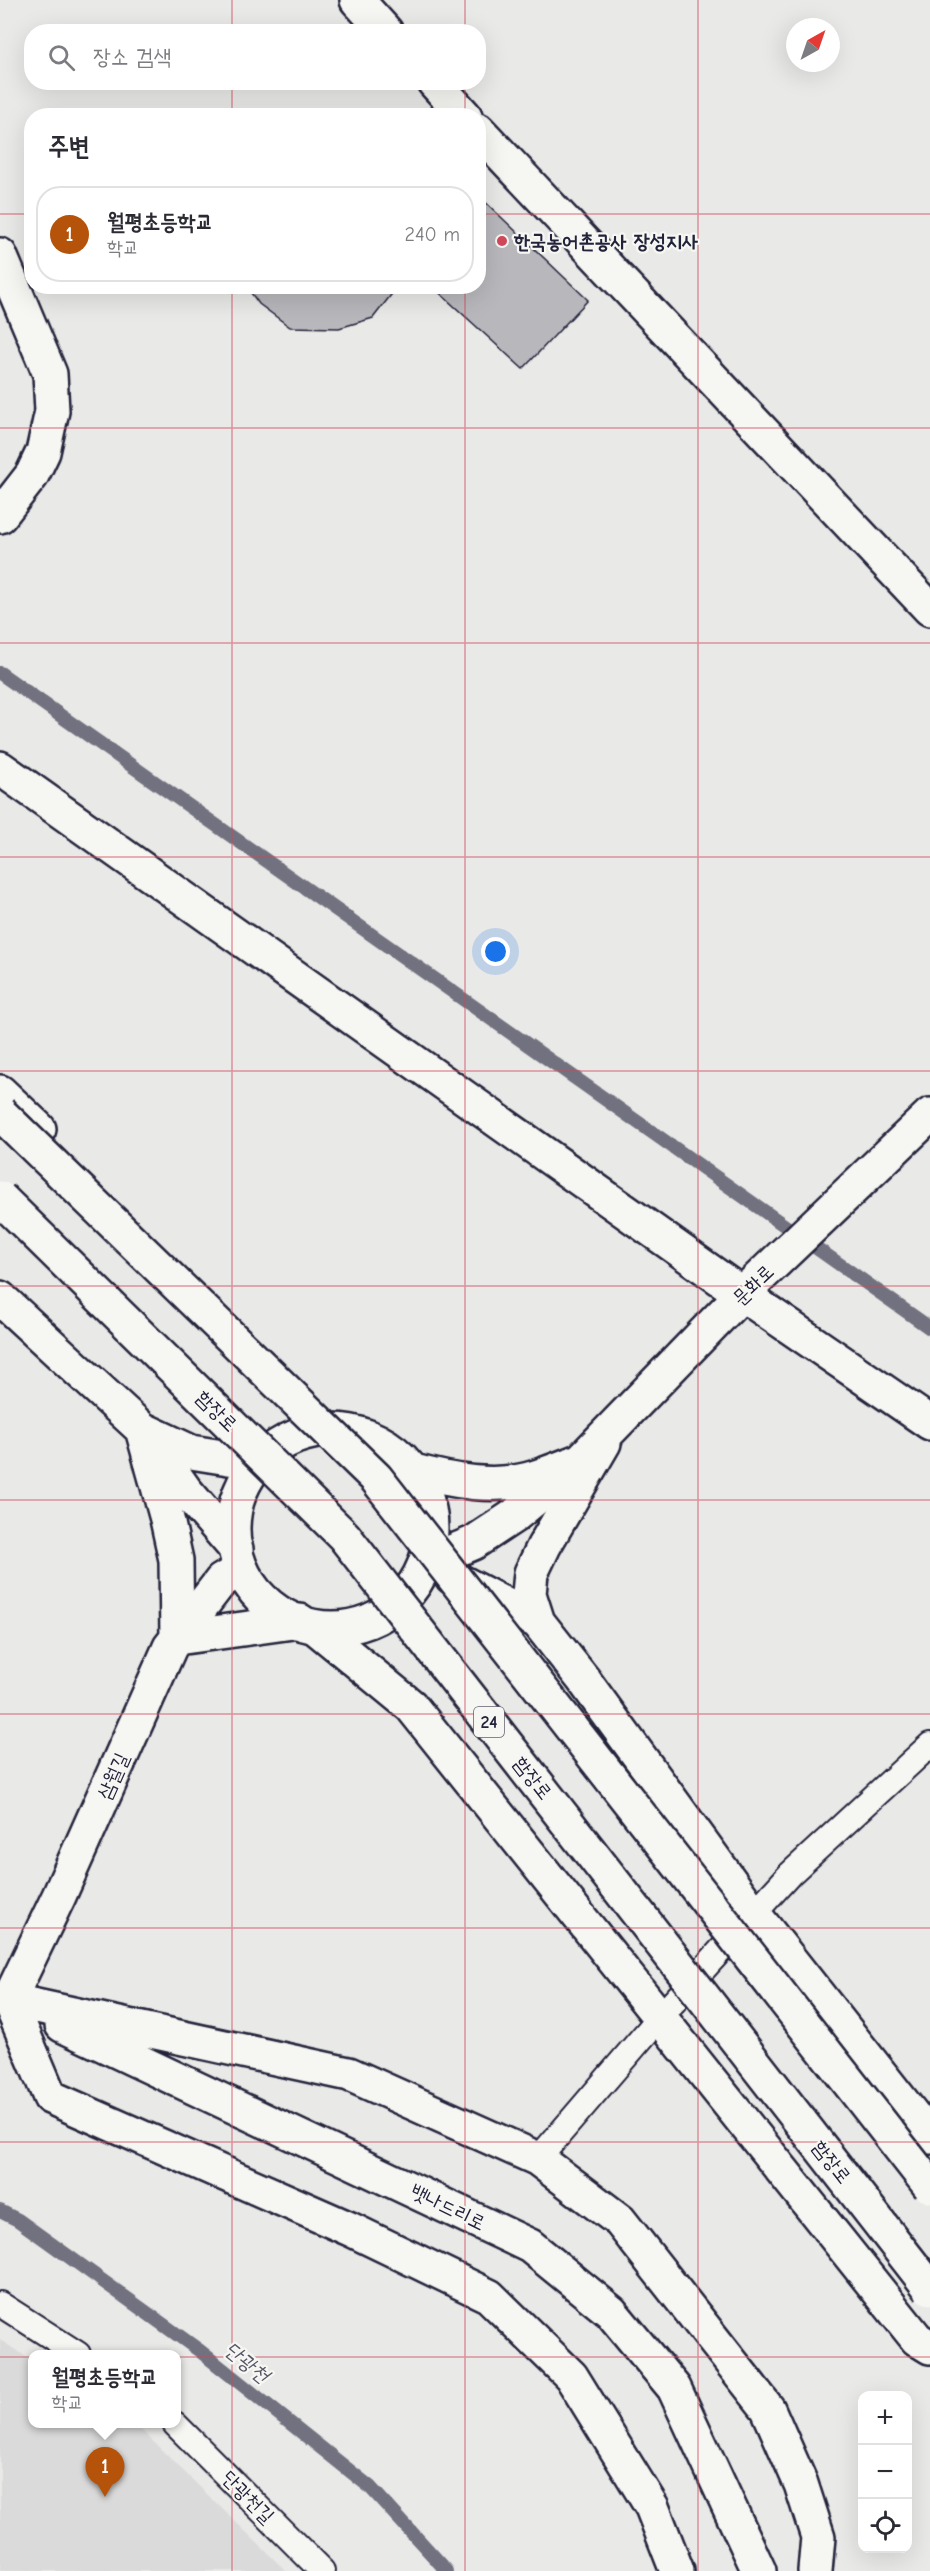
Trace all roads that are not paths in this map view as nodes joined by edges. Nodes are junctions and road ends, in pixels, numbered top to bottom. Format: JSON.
{"nodes":[{"id":1,"x":357,"y":0,"type":"edge"},
{"id":2,"x":379,"y":24,"type":"edge"},
{"id":3,"x":441,"y":90,"type":"edge"},
{"id":4,"x":458,"y":108,"type":"edge"},
{"id":5,"x":486,"y":138,"type":"edge"},
{"id":6,"x":0,"y":255,"type":"edge"},
{"id":7,"x":0,"y":516,"type":"edge"},
{"id":8,"x":930,"y":609,"type":"edge"},
{"id":9,"x":0,"y":768,"type":"edge"},
{"id":10,"x":0,"y":1092,"type":"edge"},
{"id":11,"x":0,"y":1113,"type":"edge"},
{"id":12,"x":930,"y":1114,"type":"edge"},
{"id":13,"x":0,"y":1198,"type":"edge"},
{"id":14,"x":749,"y":1288,"type":"junction"},
{"id":15,"x":0,"y":1298,"type":"edge"},
{"id":16,"x":930,"y":1423,"type":"edge"},
{"id":17,"x":614,"y":1426,"type":"junction"},
{"id":18,"x":142,"y":1429,"type":"junction"},
{"id":19,"x":353,"y":1433,"type":"junction"},
{"id":20,"x":581,"y":1460,"type":"junction"},
{"id":21,"x":260,"y":1463,"type":"junction"},
{"id":22,"x":411,"y":1470,"type":"junction"},
{"id":23,"x":239,"y":1559,"type":"junction"},
{"id":24,"x":425,"y":1563,"type":"junction"},
{"id":25,"x":538,"y":1622,"type":"junction"},
{"id":26,"x":308,"y":1624,"type":"junction"},
{"id":27,"x":177,"y":1638,"type":"junction"},
{"id":28,"x":930,"y":1744,"type":"edge"},
{"id":29,"x":754,"y":1914,"type":"junction"},
{"id":30,"x":4,"y":1999,"type":"edge"},
{"id":31,"x":659,"y":2018,"type":"junction"},
{"id":32,"x":930,"y":2138,"type":"edge"},
{"id":33,"x":538,"y":2159,"type":"junction"},
{"id":34,"x":930,"y":2186,"type":"edge"},
{"id":35,"x":930,"y":2288,"type":"edge"},
{"id":36,"x":0,"y":2304,"type":"edge"},
{"id":37,"x":930,"y":2347,"type":"edge"},
{"id":38,"x":70,"y":2350,"type":"edge"},
{"id":39,"x":179,"y":2428,"type":"edge"},
{"id":40,"x":322,"y":2571,"type":"edge"},
{"id":41,"x":677,"y":2571,"type":"edge"},
{"id":42,"x":759,"y":2571,"type":"edge"},
{"id":43,"x":815,"y":2571,"type":"edge"}],
"edges":[{"from":1,"to":2,"type":"street"},
{"from":3,"to":4,"type":"street"},
{"from":5,"to":8,"type":"street"},
{"from":6,"to":7,"type":"street"},
{"from":9,"to":14,"type":"street"},
{"from":10,"to":19,"type":"street"},
{"from":11,"to":34,"type":"street","bridge":true},
{"from":12,"to":14,"type":"street","name":"문화로"},
{"from":13,"to":35,"type":"street","name":"함장로","number":"24","bridge":true},
{"from":14,"to":16,"type":"street"},
{"from":14,"to":17,"type":"street","name":"문화로"},
{"from":15,"to":18,"type":"street"},
{"from":17,"to":20,"type":"street","name":"문화로"},
{"from":17,"to":25,"type":"street"},
{"from":18,"to":21,"type":"street"},
{"from":18,"to":23,"type":"street"},
{"from":18,"to":27,"type":"street"},
{"from":19,"to":21,"type":"street"},
{"from":19,"to":22,"type":"street"},
{"from":20,"to":22,"type":"street"},
{"from":20,"to":24,"type":"street","name":"문화로"},
{"from":21,"to":23,"type":"street"},
{"from":22,"to":24,"type":"street"},
{"from":23,"to":26,"type":"street"},
{"from":23,"to":27,"type":"street","name":"삼월길"},
{"from":24,"to":25,"type":"street"},
{"from":24,"to":26,"type":"street"},
{"from":25,"to":29,"type":"street"},
{"from":26,"to":27,"type":"street"},
{"from":26,"to":31,"type":"street"},
{"from":27,"to":30,"type":"street","name":"삼월길"},
{"from":28,"to":29,"type":"lane"},
{"from":29,"to":31,"type":"lane"},
{"from":29,"to":32,"type":"street"},
{"from":30,"to":33,"type":"street"},
{"from":30,"to":41,"type":"street"},
{"from":30,"to":42,"type":"street","name":"뱃나드리로"},
{"from":31,"to":33,"type":"lane"},
{"from":31,"to":37,"type":"street"},
{"from":33,"to":43,"type":"street"},
{"from":36,"to":38,"type":"lane"},
{"from":39,"to":40,"type":"lane","name":"단광천길"}]}
